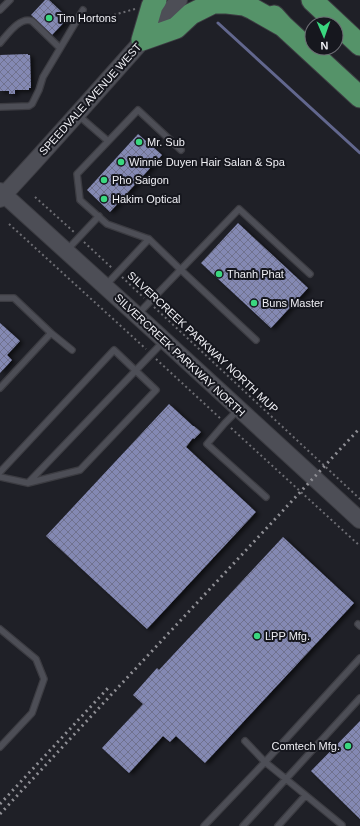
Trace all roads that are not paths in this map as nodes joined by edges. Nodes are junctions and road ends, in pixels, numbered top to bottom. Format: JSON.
{"nodes":[{"id":1,"x":10,"y":0,"type":"edge"},
{"id":2,"x":156,"y":0,"type":"edge"},
{"id":3,"x":179,"y":0,"type":"edge"},
{"id":4,"x":259,"y":0,"type":"edge"},
{"id":5,"x":312,"y":0,"type":"edge"},
{"id":6,"x":0,"y":10,"type":"edge"},
{"id":7,"x":83,"y":10,"type":"dead end"},
{"id":8,"x":283,"y":26,"type":"junction"},
{"id":9,"x":142,"y":40,"type":"junction"},
{"id":10,"x":0,"y":43,"type":"edge"},
{"id":11,"x":360,"y":45,"type":"edge"},
{"id":12,"x":60,"y":48,"type":"junction"},
{"id":13,"x":360,"y":97,"type":"edge"},
{"id":14,"x":0,"y":107,"type":"edge"},
{"id":15,"x":77,"y":114,"type":"junction"},
{"id":16,"x":108,"y":141,"type":"junction"},
{"id":17,"x":181,"y":150,"type":"dead end"},
{"id":18,"x":1,"y":195,"type":"edge"},
{"id":19,"x":99,"y":216,"type":"junction"},
{"id":20,"x":149,"y":239,"type":"junction"},
{"id":21,"x":66,"y":251,"type":"junction"},
{"id":22,"x":181,"y":270,"type":"junction"},
{"id":23,"x":310,"y":274,"type":"dead end"},
{"id":24,"x":105,"y":286,"type":"junction"},
{"id":25,"x":0,"y":298,"type":"edge"},
{"id":26,"x":137,"y":315,"type":"junction"},
{"id":27,"x":51,"y":333,"type":"junction"},
{"id":28,"x":165,"y":340,"type":"junction"},
{"id":29,"x":256,"y":340,"type":"dead end"},
{"id":30,"x":72,"y":350,"type":"dead end"},
{"id":31,"x":136,"y":370,"type":"junction"},
{"id":32,"x":0,"y":388,"type":"edge"},
{"id":33,"x":239,"y":409,"type":"junction"},
{"id":34,"x":0,"y":472,"type":"edge"},
{"id":35,"x":0,"y":477,"type":"edge"},
{"id":36,"x":28,"y":483,"type":"junction"},
{"id":37,"x":266,"y":496,"type":"dead end"},
{"id":38,"x":360,"y":520,"type":"edge"},
{"id":39,"x":0,"y":629,"type":"edge"},
{"id":40,"x":360,"y":658,"type":"edge"},
{"id":41,"x":360,"y":698,"type":"edge"},
{"id":42,"x":245,"y":741,"type":"dead end"},
{"id":43,"x":0,"y":746,"type":"edge"},
{"id":44,"x":265,"y":762,"type":"junction"},
{"id":45,"x":286,"y":779,"type":"junction"},
{"id":46,"x":305,"y":796,"type":"junction"},
{"id":47,"x":204,"y":826,"type":"edge"},
{"id":48,"x":243,"y":826,"type":"edge"},
{"id":49,"x":278,"y":826,"type":"edge"},
{"id":50,"x":342,"y":826,"type":"edge"}],
"edges":[{"from":1,"to":6,"type":"lane"},
{"from":2,"to":9,"type":"highway"},
{"from":3,"to":9,"type":"main road","name":"SPEEDVALE AVENUE WEST"},
{"from":4,"to":8,"type":"highway"},
{"from":5,"to":11,"type":"highway"},
{"from":7,"to":12,"type":"lane"},
{"from":8,"to":9,"type":"highway"},
{"from":8,"to":13,"type":"highway"},
{"from":9,"to":15,"type":"main road","name":"SPEEDVALE AVENUE WEST"},
{"from":10,"to":12,"type":"lane"},
{"from":12,"to":14,"type":"lane"},
{"from":15,"to":16,"type":"lane"},
{"from":15,"to":18,"type":"main road","name":"SPEEDVALE AVENUE WEST"},
{"from":16,"to":17,"type":"lane"},
{"from":16,"to":19,"type":"lane"},
{"from":18,"to":21,"type":"main road","name":"SILVERCREEK PARKWAY NORTH"},
{"from":19,"to":20,"type":"lane"},
{"from":19,"to":21,"type":"lane"},
{"from":20,"to":22,"type":"lane"},
{"from":20,"to":24,"type":"lane"},
{"from":21,"to":24,"type":"main road","name":"SILVERCREEK PARKWAY NORTH"},
{"from":22,"to":23,"type":"lane"},
{"from":22,"to":26,"type":"lane"},
{"from":22,"to":29,"type":"lane"},
{"from":24,"to":26,"type":"main road","name":"SILVERCREEK PARKWAY NORTH"},
{"from":25,"to":27,"type":"lane"},
{"from":26,"to":28,"type":"main road","name":"SILVERCREEK PARKWAY NORTH"},
{"from":27,"to":30,"type":"lane"},
{"from":27,"to":32,"type":"lane"},
{"from":28,"to":31,"type":"lane"},
{"from":28,"to":33,"type":"main road","name":"SILVERCREEK PARKWAY NORTH"},
{"from":31,"to":34,"type":"lane"},
{"from":31,"to":36,"type":"lane"},
{"from":31,"to":36,"type":"lane"},
{"from":33,"to":37,"type":"lane"},
{"from":33,"to":38,"type":"main road","name":"SILVERCREEK PARKWAY NORTH"},
{"from":35,"to":36,"type":"lane"},
{"from":39,"to":43,"type":"lane"},
{"from":40,"to":44,"type":"lane"},
{"from":41,"to":45,"type":"lane"},
{"from":42,"to":44,"type":"lane"},
{"from":44,"to":45,"type":"lane"},
{"from":44,"to":47,"type":"lane"},
{"from":45,"to":46,"type":"lane"},
{"from":45,"to":48,"type":"lane"},
{"from":46,"to":49,"type":"lane"},
{"from":46,"to":50,"type":"lane"}]}
